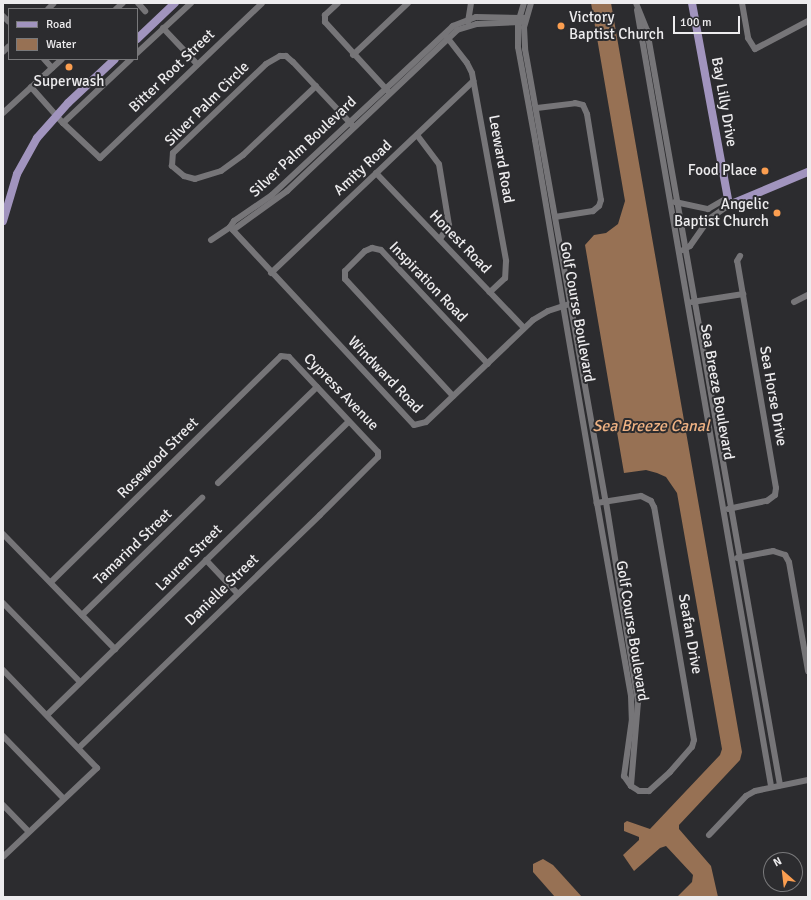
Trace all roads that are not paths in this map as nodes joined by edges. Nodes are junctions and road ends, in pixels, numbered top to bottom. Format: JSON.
{"nodes":[{"id":1,"x":138,"y":3,"type":"edge"},
{"id":2,"x":175,"y":3,"type":"edge"},
{"id":3,"x":191,"y":3,"type":"edge"},
{"id":4,"x":262,"y":3,"type":"edge"},
{"id":5,"x":338,"y":3,"type":"edge"},
{"id":6,"x":408,"y":3,"type":"edge"},
{"id":7,"x":471,"y":3,"type":"edge"},
{"id":8,"x":524,"y":3,"type":"edge"},
{"id":9,"x":531,"y":3,"type":"edge"},
{"id":10,"x":636,"y":3,"type":"edge"},
{"id":11,"x":692,"y":3,"type":"edge"},
{"id":12,"x":742,"y":3,"type":"edge"},
{"id":13,"x":145,"y":11,"type":"dead end"},
{"id":14,"x":522,"y":20,"type":"junction"},
{"id":15,"x":808,"y":21,"type":"edge"},
{"id":16,"x":468,"y":22,"type":"junction"},
{"id":17,"x":163,"y":28,"type":"junction"},
{"id":18,"x":445,"y":36,"type":"junction"},
{"id":19,"x":139,"y":37,"type":"edge"},
{"id":20,"x":149,"y":42,"type":"junction"},
{"id":21,"x":138,"y":52,"type":"edge"},
{"id":22,"x":353,"y":55,"type":"junction"},
{"id":23,"x":45,"y":60,"type":"edge"},
{"id":24,"x":61,"y":60,"type":"edge"},
{"id":25,"x":114,"y":60,"type":"edge"},
{"id":26,"x":130,"y":60,"type":"edge"},
{"id":27,"x":197,"y":64,"type":"junction"},
{"id":28,"x":52,"y":68,"type":"junction"},
{"id":29,"x":105,"y":69,"type":"junction"},
{"id":30,"x":112,"y":76,"type":"junction"},
{"id":31,"x":473,"y":81,"type":"junction"},
{"id":32,"x":316,"y":86,"type":"junction"},
{"id":33,"x":31,"y":87,"type":"junction"},
{"id":34,"x":387,"y":91,"type":"junction"},
{"id":35,"x":537,"y":108,"type":"junction"},
{"id":36,"x":3,"y":113,"type":"edge"},
{"id":37,"x":56,"y":115,"type":"junction"},
{"id":38,"x":63,"y":123,"type":"junction"},
{"id":39,"x":352,"y":124,"type":"junction"},
{"id":40,"x":417,"y":135,"type":"junction"},
{"id":41,"x":808,"y":172,"type":"edge"},
{"id":42,"x":376,"y":173,"type":"junction"},
{"id":43,"x":674,"y":202,"type":"junction"},
{"id":44,"x":728,"y":202,"type":"junction"},
{"id":45,"x":711,"y":209,"type":"junction"},
{"id":46,"x":714,"y":216,"type":"junction"},
{"id":47,"x":556,"y":217,"type":"junction"},
{"id":48,"x":3,"y":221,"type":"edge"},
{"id":49,"x":232,"y":229,"type":"junction"},
{"id":50,"x":440,"y":239,"type":"junction"},
{"id":51,"x":211,"y":240,"type":"dead end"},
{"id":52,"x":683,"y":250,"type":"junction"},
{"id":53,"x":740,"y":256,"type":"dead end"},
{"id":54,"x":271,"y":273,"type":"junction"},
{"id":55,"x":490,"y":292,"type":"junction"},
{"id":56,"x":743,"y":294,"type":"junction"},
{"id":57,"x":808,"y":295,"type":"edge"},
{"id":58,"x":692,"y":302,"type":"junction"},
{"id":59,"x":794,"y":302,"type":"dead end"},
{"id":60,"x":570,"y":304,"type":"junction"},
{"id":61,"x":563,"y":306,"type":"junction"},
{"id":62,"x":524,"y":328,"type":"junction"},
{"id":63,"x":285,"y":355,"type":"joint"},
{"id":64,"x":488,"y":364,"type":"junction"},
{"id":65,"x":317,"y":387,"type":"junction"},
{"id":66,"x":453,"y":396,"type":"junction"},
{"id":67,"x":349,"y":421,"type":"junction"},
{"id":68,"x":376,"y":449,"type":"joint"},
{"id":69,"x":218,"y":482,"type":"dead end"},
{"id":70,"x":202,"y":498,"type":"dead end"},
{"id":71,"x":606,"y":502,"type":"junction"},
{"id":72,"x":597,"y":503,"type":"junction"},
{"id":73,"x":731,"y":509,"type":"junction"},
{"id":74,"x":724,"y":510,"type":"junction"},
{"id":75,"x":3,"y":534,"type":"edge"},
{"id":76,"x":740,"y":558,"type":"junction"},
{"id":77,"x":733,"y":559,"type":"junction"},
{"id":78,"x":206,"y":560,"type":"junction"},
{"id":79,"x":51,"y":582,"type":"junction"},
{"id":80,"x":237,"y":594,"type":"junction"},
{"id":81,"x":3,"y":603,"type":"edge"},
{"id":82,"x":82,"y":615,"type":"junction"},
{"id":83,"x":115,"y":649,"type":"junction"},
{"id":84,"x":3,"y":670,"type":"edge"},
{"id":85,"x":808,"y":671,"type":"edge"},
{"id":86,"x":80,"y":682,"type":"junction"},
{"id":87,"x":47,"y":715,"type":"junction"},
{"id":88,"x":3,"y":736,"type":"edge"},
{"id":89,"x":79,"y":748,"type":"junction"},
{"id":90,"x":808,"y":780,"type":"edge"},
{"id":91,"x":780,"y":785,"type":"junction"},
{"id":92,"x":631,"y":786,"type":"junction"},
{"id":93,"x":772,"y":786,"type":"junction"},
{"id":94,"x":63,"y":798,"type":"junction"},
{"id":95,"x":3,"y":805,"type":"edge"},
{"id":96,"x":29,"y":832,"type":"junction"},
{"id":97,"x":709,"y":835,"type":"dead end"},
{"id":98,"x":3,"y":857,"type":"edge"}],
"edges":[{"from":1,"to":13,"type":"street"},
{"from":2,"to":19,"type":"main road"},
{"from":3,"to":17,"type":"street"},
{"from":4,"to":27,"type":"street","name":"Bitter Root Street"},
{"from":5,"to":22,"type":"street"},
{"from":6,"to":22,"type":"street"},
{"from":7,"to":16,"type":"street"},
{"from":8,"to":14,"type":"street","name":"Golf Course Boulevard"},
{"from":9,"to":14,"type":"street","name":"Golf Course Boulevard"},
{"from":10,"to":43,"type":"street","name":"Sea Breeze Boulevard"},
{"from":11,"to":44,"type":"main road","name":"Bay Lilly Drive"},
{"from":12,"to":15,"type":"street"},
{"from":14,"to":16,"type":"street","name":"Silver Palm Boulevard"},
{"from":14,"to":35,"type":"street","name":"Golf Course Boulevard"},
{"from":14,"to":61,"type":"street","name":"Golf Course Boulevard"},
{"from":16,"to":18,"type":"street","name":"Silver Palm Boulevard"},
{"from":17,"to":20,"type":"street"},
{"from":17,"to":27,"type":"street"},
{"from":18,"to":31,"type":"street","name":"Leeward Road"},
{"from":18,"to":34,"type":"street","name":"Silver Palm Boulevard"},
{"from":19,"to":20,"type":"street"},
{"from":20,"to":21,"type":"street"},
{"from":22,"to":34,"type":"street"},
{"from":23,"to":28,"type":"street"},
{"from":24,"to":28,"type":"street"},
{"from":25,"to":29,"type":"main road"},
{"from":26,"to":30,"type":"street"},
{"from":27,"to":38,"type":"street","name":"Bitter Root Street"},
{"from":28,"to":33,"type":"street"},
{"from":29,"to":30,"type":"street"},
{"from":29,"to":37,"type":"main road"},
{"from":30,"to":38,"type":"street"},
{"from":31,"to":40,"type":"street","name":"Amity Road"},
{"from":31,"to":55,"type":"street","name":"Leeward Road"},
{"from":32,"to":32,"type":"street","name":"Silver Palm Circle"},
{"from":32,"to":39,"type":"street","name":"Silver Palm Circle"},
{"from":33,"to":36,"type":"street"},
{"from":33,"to":37,"type":"street"},
{"from":34,"to":39,"type":"street","name":"Silver Palm Boulevard"},
{"from":35,"to":47,"type":"street","name":"Golf Course Boulevard"},
{"from":35,"to":47,"type":"street"},
{"from":37,"to":38,"type":"street"},
{"from":37,"to":48,"type":"main road"},
{"from":39,"to":49,"type":"street","name":"Silver Palm Boulevard"},
{"from":40,"to":42,"type":"street","name":"Amity Road"},
{"from":40,"to":50,"type":"street"},
{"from":41,"to":44,"type":"main road"},
{"from":42,"to":50,"type":"street","name":"Honest Road"},
{"from":42,"to":54,"type":"street","name":"Amity Road"},
{"from":43,"to":45,"type":"street"},
{"from":43,"to":52,"type":"street","name":"Sea Breeze Boulevard"},
{"from":44,"to":45,"type":"street"},
{"from":44,"to":46,"type":"street"},
{"from":45,"to":46,"type":"street"},
{"from":46,"to":52,"type":"street"},
{"from":47,"to":60,"type":"street","name":"Golf Course Boulevard"},
{"from":49,"to":51,"type":"street","name":"Silver Palm Boulevard"},
{"from":49,"to":54,"type":"street","name":"Windward Road"},
{"from":50,"to":55,"type":"street","name":"Honest Road"},
{"from":52,"to":58,"type":"street","name":"Sea Breeze Boulevard"},
{"from":53,"to":56,"type":"street","name":"Sea Horse Drive"},
{"from":54,"to":66,"type":"street","name":"Windward Road"},
{"from":55,"to":62,"type":"street","name":"Honest Road"},
{"from":56,"to":58,"type":"street"},
{"from":56,"to":73,"type":"street","name":"Sea Horse Drive"},
{"from":57,"to":59,"type":"street"},
{"from":58,"to":73,"type":"street","name":"Sea Breeze Boulevard"},
{"from":58,"to":74,"type":"street","name":"Sea Breeze Boulevard"},
{"from":60,"to":61,"type":"street","name":"Windward Road"},
{"from":60,"to":71,"type":"street","name":"Golf Course Boulevard"},
{"from":61,"to":62,"type":"street","name":"Windward Road"},
{"from":61,"to":72,"type":"street","name":"Golf Course Boulevard"},
{"from":62,"to":64,"type":"street","name":"Windward Road"},
{"from":63,"to":65,"type":"street","name":"Cypress Avenue"},
{"from":63,"to":79,"type":"street","name":"Rosewood Street"},
{"from":64,"to":66,"type":"street","name":"Windward Road"},
{"from":64,"to":66,"type":"street","name":"Inspiration Road"},
{"from":65,"to":67,"type":"street","name":"Cypress Avenue"},
{"from":65,"to":69,"type":"street"},
{"from":67,"to":68,"type":"street","name":"Cypress Avenue"},
{"from":67,"to":78,"type":"street","name":"Lauren Street"},
{"from":68,"to":80,"type":"street","name":"Danielle Street"},
{"from":70,"to":82,"type":"street","name":"Tamarind Street"},
{"from":71,"to":72,"type":"street","name":"Seafan Drive"},
{"from":71,"to":92,"type":"street","name":"Golf Course Boulevard"},
{"from":71,"to":92,"type":"street","name":"Seafan Drive"},
{"from":72,"to":92,"type":"street","name":"Golf Course Boulevard"},
{"from":73,"to":74,"type":"street","name":"Sea Horse Drive"},
{"from":73,"to":76,"type":"street","name":"Sea Breeze Boulevard"},
{"from":74,"to":77,"type":"street","name":"Sea Breeze Boulevard"},
{"from":75,"to":79,"type":"street"},
{"from":76,"to":77,"type":"street"},
{"from":76,"to":85,"type":"street"},
{"from":76,"to":91,"type":"street","name":"Sea Breeze Boulevard"},
{"from":77,"to":93,"type":"street","name":"Sea Breeze Boulevard"},
{"from":78,"to":80,"type":"street"},
{"from":78,"to":83,"type":"street","name":"Lauren Street"},
{"from":79,"to":82,"type":"street"},
{"from":80,"to":89,"type":"street","name":"Danielle Street"},
{"from":81,"to":86,"type":"street"},
{"from":82,"to":83,"type":"street"},
{"from":83,"to":86,"type":"street","name":"Lauren Street"},
{"from":84,"to":87,"type":"street"},
{"from":86,"to":87,"type":"street","name":"Lauren Street"},
{"from":87,"to":89,"type":"street"},
{"from":88,"to":94,"type":"street"},
{"from":89,"to":94,"type":"street"},
{"from":90,"to":91,"type":"street"},
{"from":91,"to":93,"type":"street"},
{"from":93,"to":97,"type":"street"},
{"from":94,"to":96,"type":"street"},
{"from":95,"to":96,"type":"street"},
{"from":96,"to":98,"type":"street"}]}
